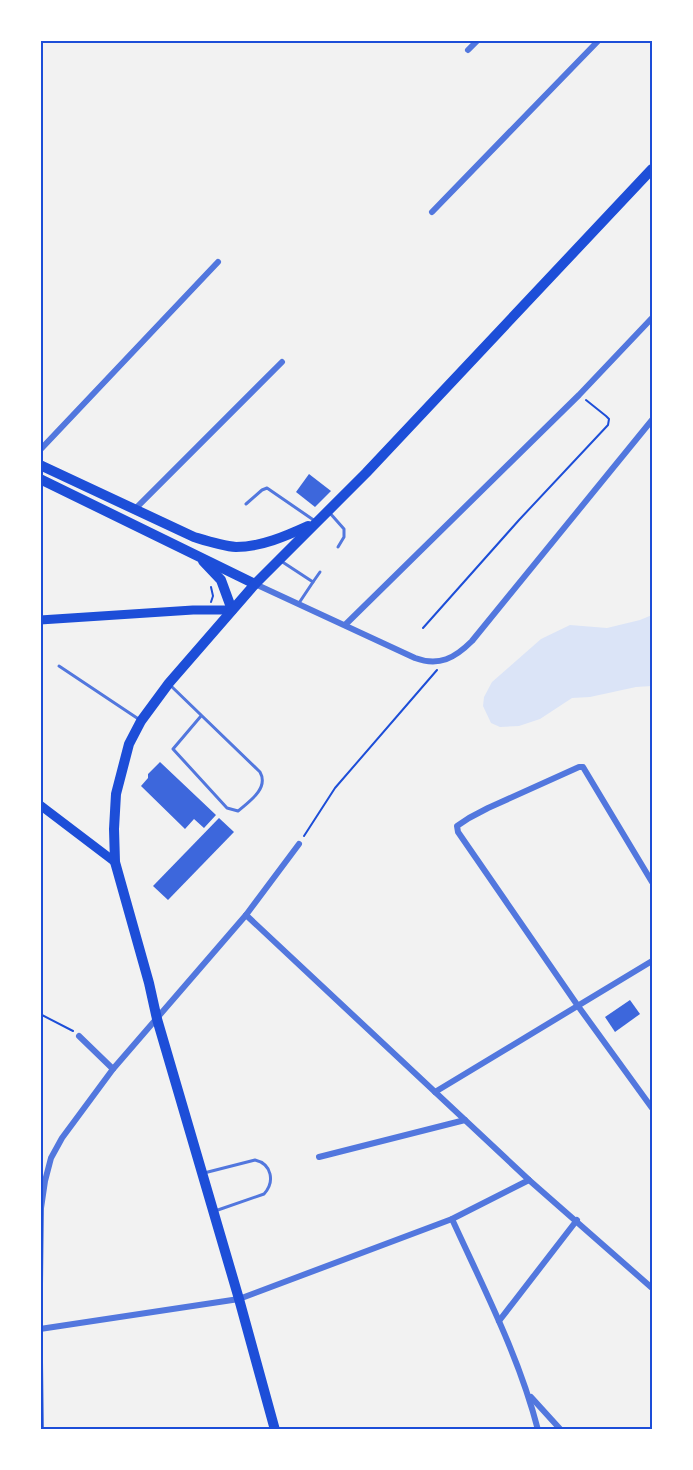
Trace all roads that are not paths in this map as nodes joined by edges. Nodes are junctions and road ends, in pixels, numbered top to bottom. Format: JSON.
{"nodes":[{"id":1,"x":478,"y":40,"type":"edge"},
{"id":2,"x":599,"y":40,"type":"edge"},
{"id":3,"x":468,"y":50,"type":"dead end"},
{"id":4,"x":652,"y":169,"type":"edge"},
{"id":5,"x":432,"y":213,"type":"dead end"},
{"id":6,"x":218,"y":262,"type":"dead end"},
{"id":7,"x":652,"y":318,"type":"edge"},
{"id":8,"x":282,"y":362,"type":"dead end"},
{"id":9,"x":652,"y":420,"type":"edge"},
{"id":10,"x":40,"y":450,"type":"edge"},
{"id":11,"x":40,"y":465,"type":"edge"},
{"id":12,"x":40,"y":479,"type":"edge"},
{"id":13,"x":246,"y":504,"type":"dead end"},
{"id":14,"x":136,"y":508,"type":"junction"},
{"id":15,"x":327,"y":511,"type":"junction"},
{"id":16,"x":316,"y":522,"type":"junction"},
{"id":17,"x":338,"y":547,"type":"dead end"},
{"id":18,"x":194,"y":553,"type":"junction"},
{"id":19,"x":279,"y":560,"type":"junction"},
{"id":20,"x":320,"y":572,"type":"dead end"},
{"id":21,"x":313,"y":582,"type":"junction"},
{"id":22,"x":255,"y":584,"type":"junction"},
{"id":23,"x":299,"y":603,"type":"junction"},
{"id":24,"x":232,"y":610,"type":"junction"},
{"id":25,"x":40,"y":620,"type":"edge"},
{"id":26,"x":346,"y":624,"type":"junction"},
{"id":27,"x":59,"y":666,"type":"dead end"},
{"id":28,"x":169,"y":683,"type":"junction"},
{"id":29,"x":201,"y":716,"type":"junction"},
{"id":30,"x":141,"y":721,"type":"junction"},
{"id":31,"x":40,"y":805,"type":"edge"},
{"id":32,"x":299,"y":844,"type":"road end"},
{"id":33,"x":115,"y":862,"type":"junction"},
{"id":34,"x":652,"y":882,"type":"edge"},
{"id":35,"x":246,"y":915,"type":"junction"},
{"id":36,"x":652,"y":961,"type":"edge"},
{"id":37,"x":578,"y":1006,"type":"junction"},
{"id":38,"x":157,"y":1019,"type":"junction"},
{"id":39,"x":79,"y":1036,"type":"road end"},
{"id":40,"x":113,"y":1069,"type":"junction"},
{"id":41,"x":435,"y":1092,"type":"junction"},
{"id":42,"x":652,"y":1108,"type":"edge"},
{"id":43,"x":465,"y":1120,"type":"junction"},
{"id":44,"x":319,"y":1157,"type":"dead end"},
{"id":45,"x":203,"y":1173,"type":"junction"},
{"id":46,"x":529,"y":1180,"type":"junction"},
{"id":47,"x":213,"y":1212,"type":"junction"},
{"id":48,"x":452,"y":1219,"type":"junction"},
{"id":49,"x":577,"y":1220,"type":"junction"},
{"id":50,"x":40,"y":1284,"type":"edge"},
{"id":51,"x":652,"y":1288,"type":"edge"},
{"id":52,"x":239,"y":1299,"type":"junction"},
{"id":53,"x":499,"y":1321,"type":"junction"},
{"id":54,"x":40,"y":1329,"type":"edge"},
{"id":55,"x":40,"y":1362,"type":"edge"},
{"id":56,"x":529,"y":1395,"type":"junction"},
{"id":57,"x":41,"y":1430,"type":"edge"},
{"id":58,"x":275,"y":1430,"type":"edge"},
{"id":59,"x":538,"y":1430,"type":"edge"},
{"id":60,"x":561,"y":1430,"type":"edge"}],
"edges":[{"from":1,"to":3,"type":"street"},
{"from":2,"to":5,"type":"street"},
{"from":4,"to":15,"type":"main road"},
{"from":6,"to":10,"type":"street"},
{"from":7,"to":26,"type":"street"},
{"from":8,"to":14,"type":"street"},
{"from":9,"to":26,"type":"street"},
{"from":11,"to":14,"type":"main road"},
{"from":12,"to":18,"type":"main road"},
{"from":13,"to":16,"type":"lane"},
{"from":14,"to":16,"type":"main road"},
{"from":15,"to":16,"type":"main road"},
{"from":15,"to":17,"type":"lane"},
{"from":16,"to":19,"type":"main road"},
{"from":18,"to":22,"type":"main road"},
{"from":18,"to":24,"type":"main road"},
{"from":19,"to":21,"type":"lane"},
{"from":19,"to":22,"type":"main road"},
{"from":20,"to":21,"type":"lane"},
{"from":21,"to":23,"type":"lane"},
{"from":22,"to":23,"type":"street"},
{"from":22,"to":24,"type":"main road"},
{"from":23,"to":26,"type":"street"},
{"from":24,"to":25,"type":"main road"},
{"from":24,"to":28,"type":"main road"},
{"from":27,"to":30,"type":"lane"},
{"from":28,"to":29,"type":"lane"},
{"from":28,"to":30,"type":"main road"},
{"from":29,"to":29,"type":"lane"},
{"from":30,"to":33,"type":"main road"},
{"from":31,"to":33,"type":"main road"},
{"from":32,"to":35,"type":"street"},
{"from":33,"to":38,"type":"main road"},
{"from":34,"to":37,"type":"street"},
{"from":35,"to":38,"type":"street"},
{"from":35,"to":41,"type":"street"},
{"from":36,"to":37,"type":"street"},
{"from":37,"to":41,"type":"street"},
{"from":37,"to":42,"type":"street"},
{"from":38,"to":40,"type":"street"},
{"from":38,"to":45,"type":"main road"},
{"from":39,"to":40,"type":"street"},
{"from":40,"to":50,"type":"street"},
{"from":41,"to":43,"type":"street"},
{"from":43,"to":44,"type":"street"},
{"from":43,"to":46,"type":"street"},
{"from":45,"to":47,"type":"main road"},
{"from":45,"to":47,"type":"lane"},
{"from":46,"to":48,"type":"street"},
{"from":46,"to":49,"type":"street"},
{"from":47,"to":52,"type":"main road"},
{"from":48,"to":52,"type":"street"},
{"from":48,"to":53,"type":"street"},
{"from":49,"to":51,"type":"street"},
{"from":49,"to":53,"type":"street"},
{"from":52,"to":54,"type":"street"},
{"from":52,"to":58,"type":"main road"},
{"from":53,"to":56,"type":"street"},
{"from":55,"to":57,"type":"street"},
{"from":56,"to":59,"type":"street"},
{"from":56,"to":60,"type":"street"}]}
